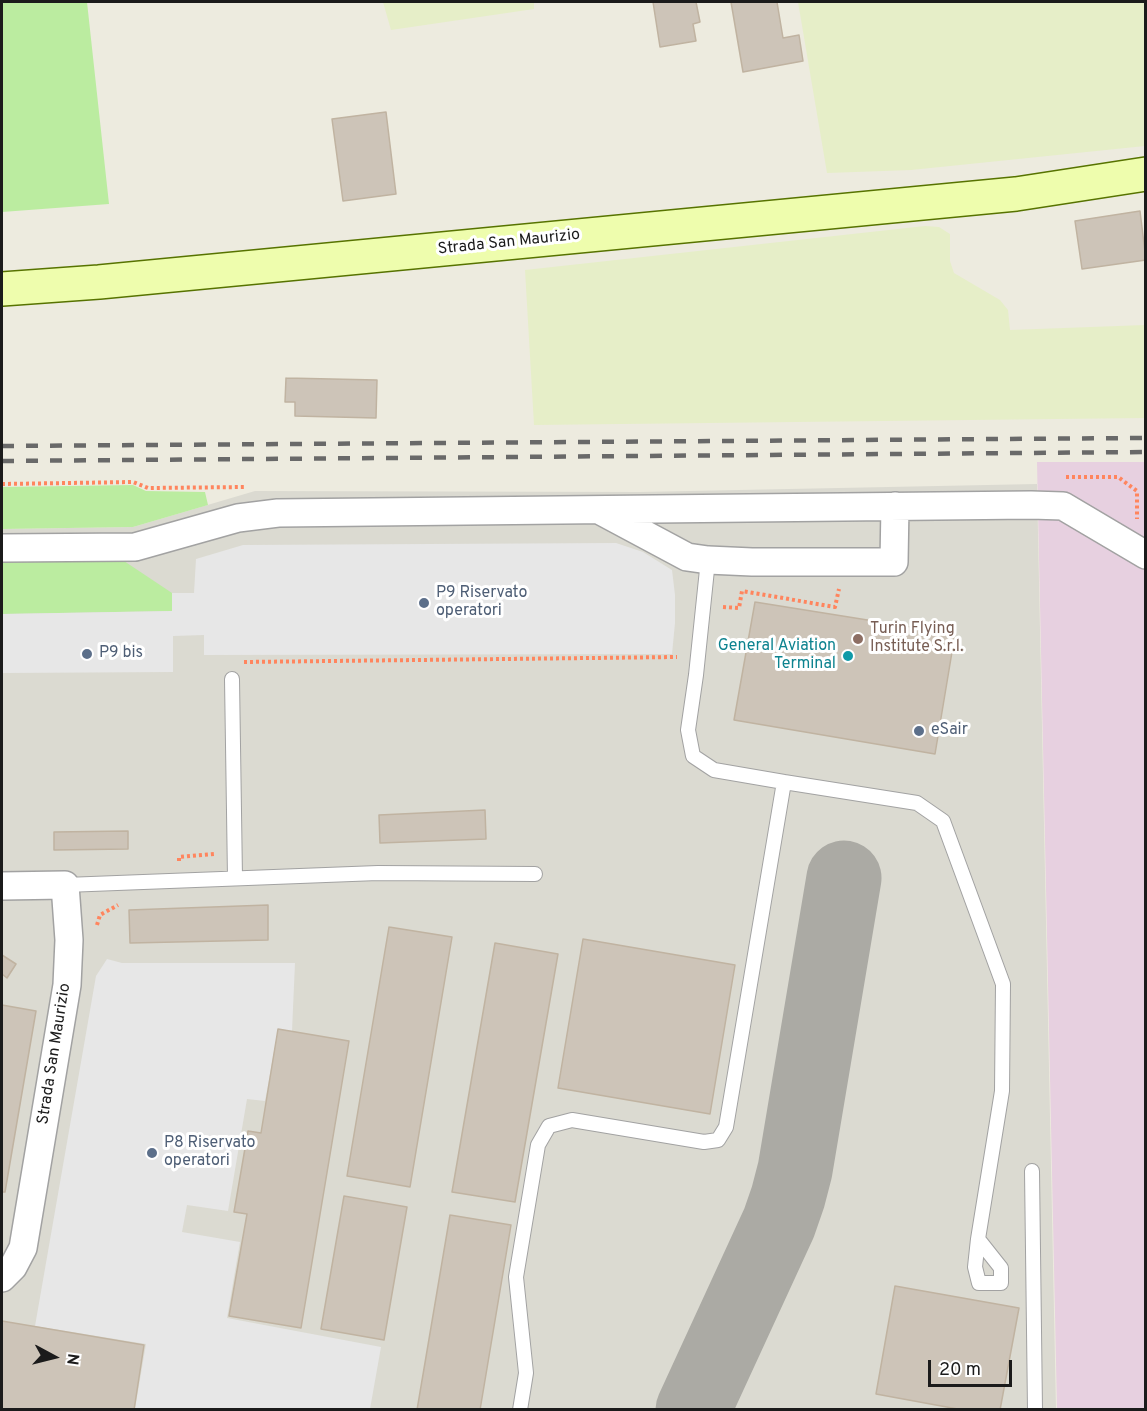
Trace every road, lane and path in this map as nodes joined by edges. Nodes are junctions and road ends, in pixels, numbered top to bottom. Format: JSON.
{"nodes":[{"id":1,"x":1146,"y":174,"type":"edge"},
{"id":2,"x":2,"y":289,"type":"edge"},
{"id":3,"x":895,"y":506,"type":"junction"},
{"id":4,"x":596,"y":509,"type":"junction"},
{"id":5,"x":2,"y":548,"type":"edge"},
{"id":6,"x":1146,"y":555,"type":"edge"},
{"id":7,"x":708,"y":560,"type":"junction"},
{"id":8,"x":843,"y":562,"type":"junction"},
{"id":9,"x":703,"y":605,"type":"junction"},
{"id":10,"x":678,"y":647,"type":"dead end"},
{"id":11,"x":242,"y":662,"type":"dead end"},
{"id":12,"x":232,"y":679,"type":"dead end"},
{"id":13,"x":784,"y":782,"type":"junction"},
{"id":14,"x":222,"y":854,"type":"dead end"},
{"id":15,"x":535,"y":874,"type":"dead end"},
{"id":16,"x":235,"y":878,"type":"junction"},
{"id":17,"x":179,"y":880,"type":"junction"},
{"id":18,"x":65,"y":885,"type":"junction"},
{"id":19,"x":2,"y":886,"type":"edge"},
{"id":20,"x":126,"y":901,"type":"dead end"},
{"id":21,"x":95,"y":933,"type":"dead end"},
{"id":22,"x":1032,"y":1171,"type":"dead end"},
{"id":23,"x":978,"y":1239,"type":"junction"},
{"id":24,"x":2,"y":1278,"type":"edge"},
{"id":25,"x":520,"y":1410,"type":"edge"},
{"id":26,"x":1035,"y":1410,"type":"edge"}],
"edges":[{"from":1,"to":2,"type":"main road","name":"Strada San Maurizio"},
{"from":3,"to":4,"type":"street"},
{"from":3,"to":6,"type":"street"},
{"from":3,"to":8,"type":"street"},
{"from":4,"to":5,"type":"street"},
{"from":4,"to":7,"type":"street"},
{"from":7,"to":8,"type":"street"},
{"from":7,"to":9,"type":"lane"},
{"from":8,"to":9,"type":"path"},
{"from":9,"to":13,"type":"lane"},
{"from":10,"to":11,"type":"path"},
{"from":12,"to":16,"type":"lane"},
{"from":13,"to":23,"type":"lane"},
{"from":13,"to":25,"type":"lane"},
{"from":14,"to":17,"type":"path"},
{"from":15,"to":16,"type":"lane"},
{"from":16,"to":17,"type":"lane"},
{"from":17,"to":18,"type":"lane"},
{"from":18,"to":19,"type":"street"},
{"from":18,"to":24,"type":"street","name":"Strada San Maurizio"},
{"from":20,"to":21,"type":"path"},
{"from":22,"to":26,"type":"lane"},
{"from":23,"to":23,"type":"lane"}]}
